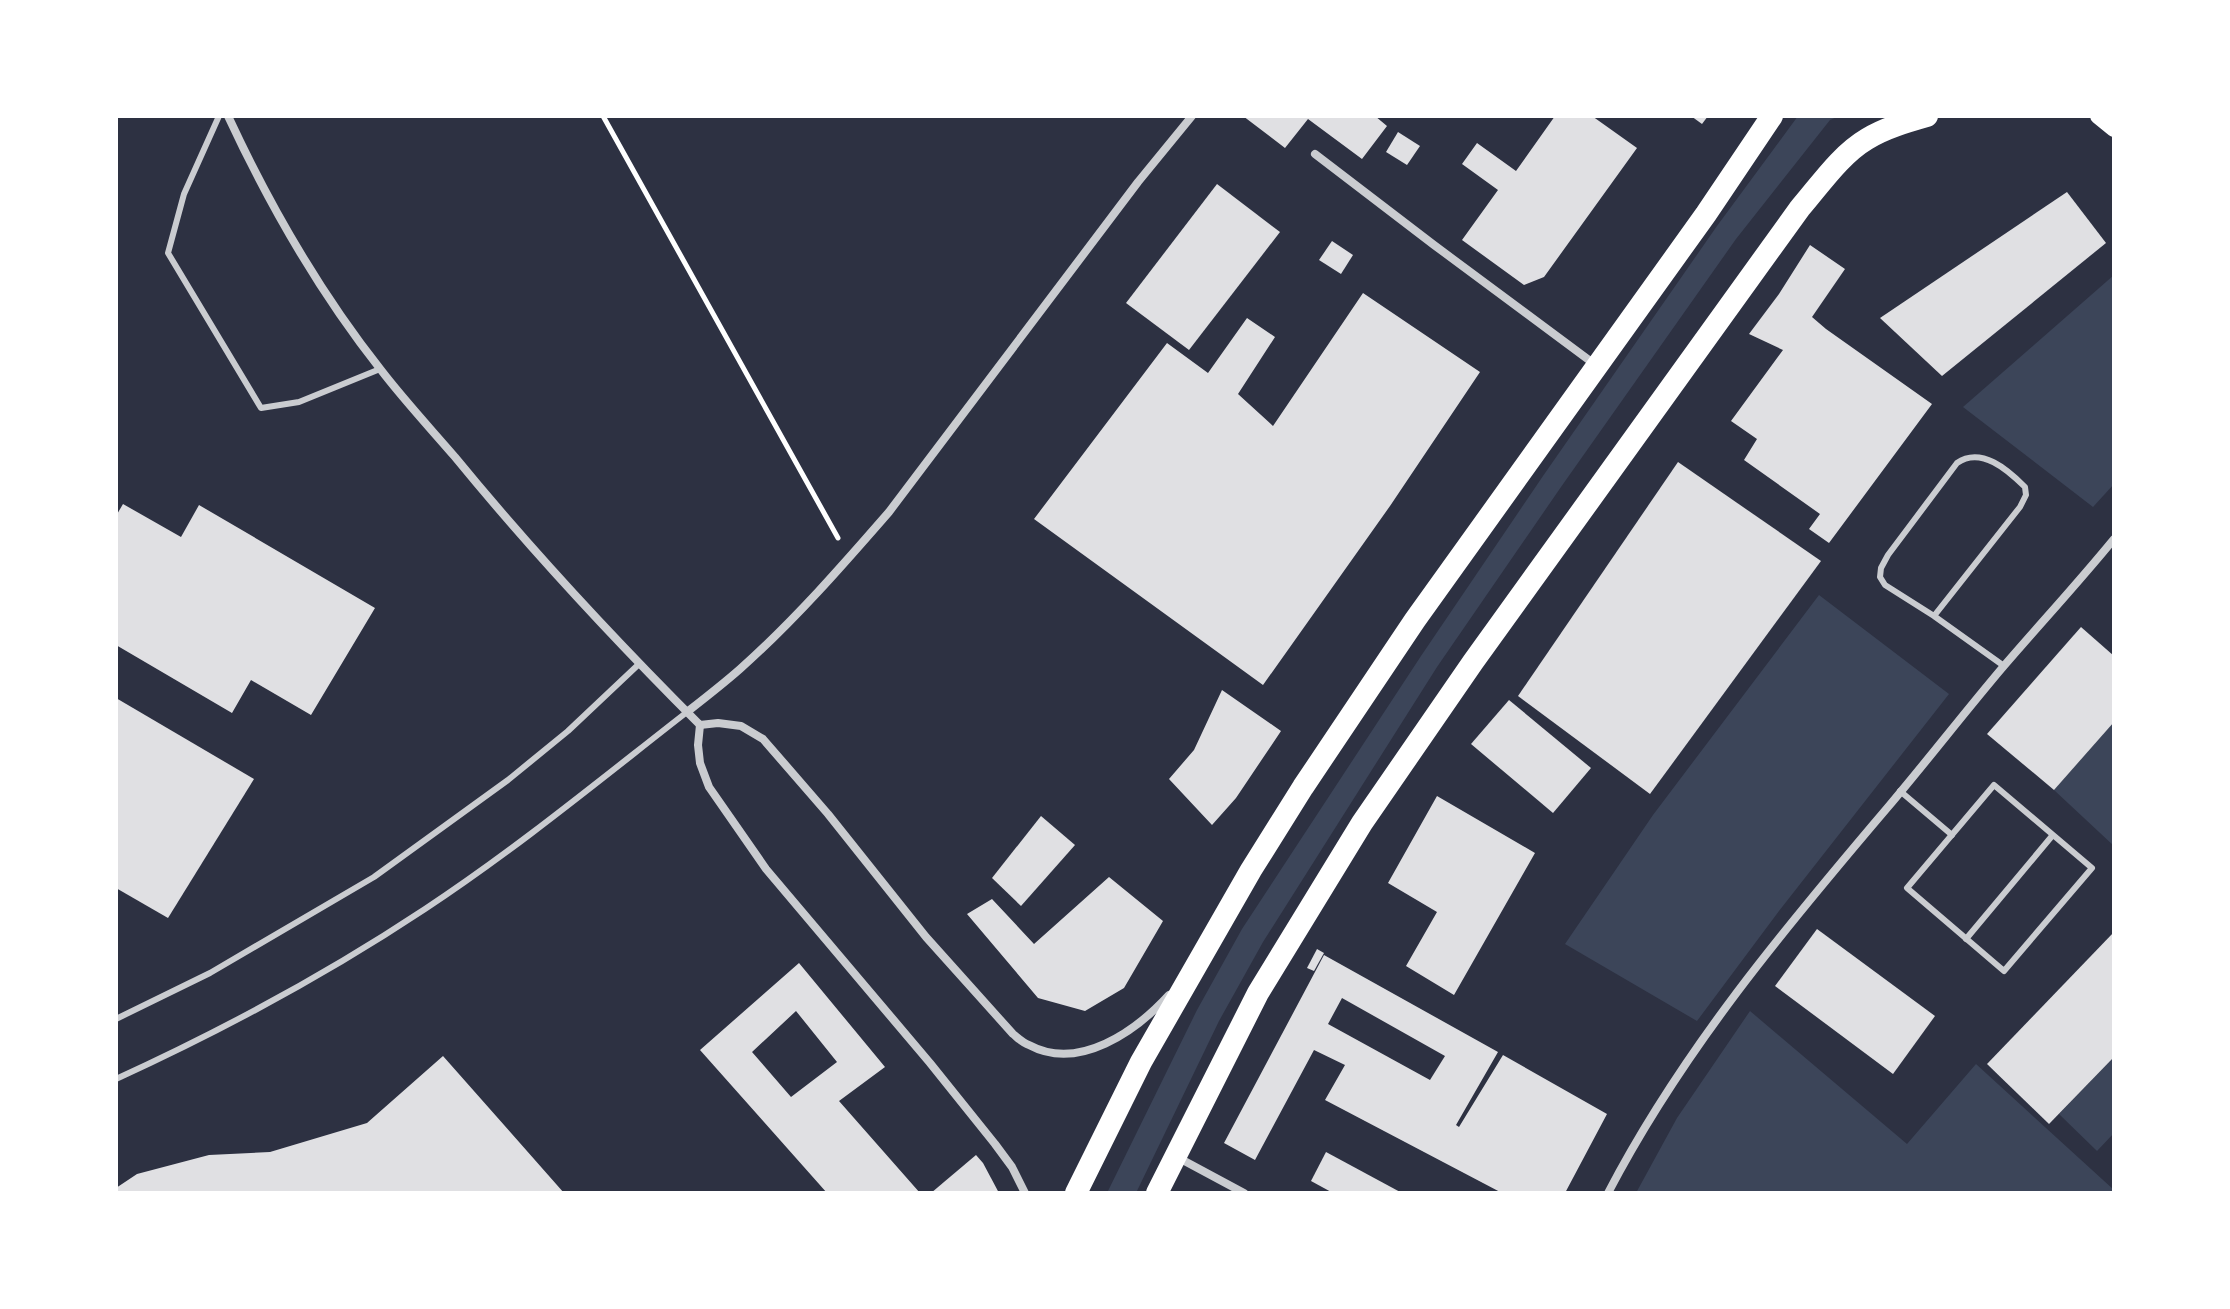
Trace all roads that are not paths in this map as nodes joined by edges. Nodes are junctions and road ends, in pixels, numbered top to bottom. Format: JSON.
{"nodes":[{"id":1,"x":219,"y":116,"type":"edge"},
{"id":2,"x":228,"y":116,"type":"edge"},
{"id":3,"x":1192,"y":116,"type":"edge"},
{"id":4,"x":1772,"y":116,"type":"edge"},
{"id":5,"x":1927,"y":116,"type":"edge"},
{"id":6,"x":2098,"y":116,"type":"edge"},
{"id":7,"x":2114,"y":129,"type":"edge"},
{"id":8,"x":1315,"y":154,"type":"dead end"},
{"id":9,"x":1597,"y":366,"type":"junction"},
{"id":10,"x":380,"y":369,"type":"junction"},
{"id":11,"x":2114,"y":539,"type":"edge"},
{"id":12,"x":1934,"y":616,"type":"junction"},
{"id":13,"x":639,"y":664,"type":"junction"},
{"id":14,"x":2004,"y":666,"type":"junction"},
{"id":15,"x":687,"y":712,"type":"junction"},
{"id":16,"x":700,"y":725,"type":"junction"},
{"id":17,"x":1900,"y":791,"type":"junction"},
{"id":18,"x":1952,"y":835,"type":"junction"},
{"id":19,"x":2052,"y":836,"type":"junction"},
{"id":20,"x":1966,"y":939,"type":"junction"},
{"id":21,"x":1200,"y":959,"type":"junction"},
{"id":22,"x":116,"y":1019,"type":"edge"},
{"id":23,"x":116,"y":1079,"type":"edge"},
{"id":24,"x":1174,"y":1156,"type":"junction"},
{"id":25,"x":1025,"y":1193,"type":"edge"},
{"id":26,"x":1076,"y":1193,"type":"edge"},
{"id":27,"x":1157,"y":1193,"type":"edge"},
{"id":28,"x":1244,"y":1193,"type":"edge"},
{"id":29,"x":1608,"y":1193,"type":"edge"}],
"edges":[{"from":1,"to":10,"type":"lane"},
{"from":2,"to":10,"type":"street"},
{"from":3,"to":15,"type":"street"},
{"from":4,"to":9,"type":"highway"},
{"from":5,"to":24,"type":"highway"},
{"from":6,"to":7,"type":"main road"},
{"from":8,"to":9,"type":"street"},
{"from":9,"to":21,"type":"highway"},
{"from":10,"to":13,"type":"street"},
{"from":11,"to":14,"type":"street"},
{"from":12,"to":12,"type":"lane"},
{"from":12,"to":14,"type":"lane"},
{"from":13,"to":15,"type":"street"},
{"from":13,"to":22,"type":"lane"},
{"from":14,"to":17,"type":"street"},
{"from":15,"to":16,"type":"street"},
{"from":15,"to":23,"type":"lane"},
{"from":16,"to":21,"type":"street"},
{"from":16,"to":25,"type":"street"},
{"from":17,"to":18,"type":"lane"},
{"from":17,"to":29,"type":"street"},
{"from":18,"to":19,"type":"lane"},
{"from":18,"to":20,"type":"lane"},
{"from":19,"to":20,"type":"lane"},
{"from":19,"to":20,"type":"lane"},
{"from":21,"to":26,"type":"highway"},
{"from":24,"to":27,"type":"highway"},
{"from":24,"to":28,"type":"street"}]}
